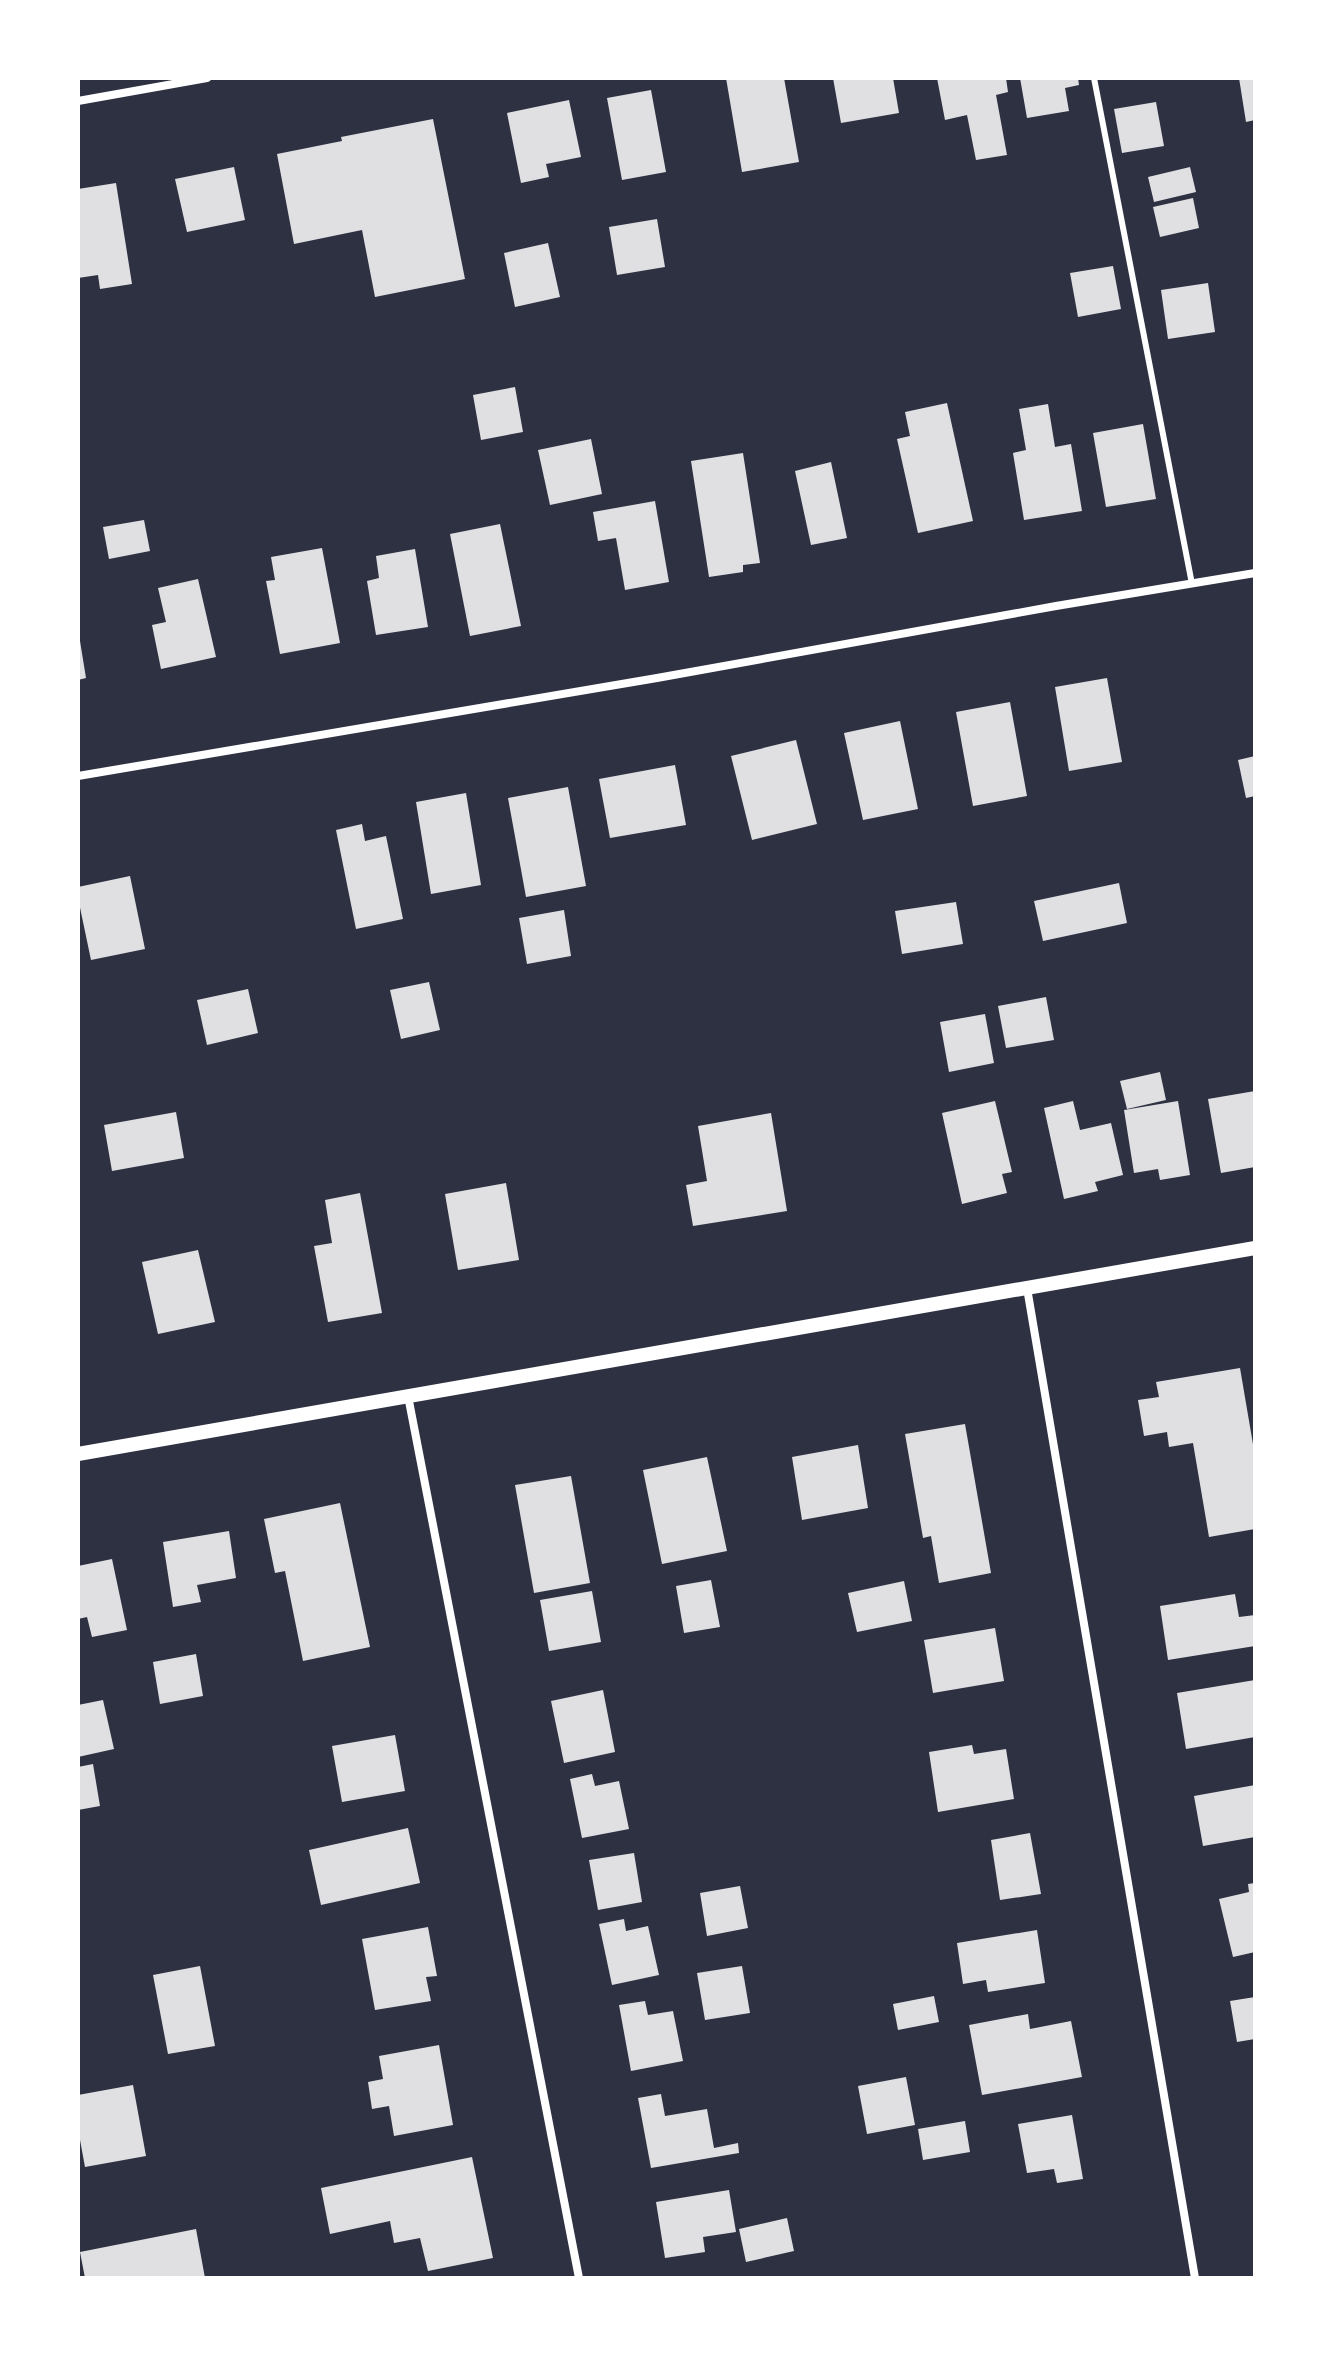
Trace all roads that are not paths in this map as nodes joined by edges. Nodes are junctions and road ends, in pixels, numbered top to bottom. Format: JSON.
{"nodes":[{"id":1,"x":207,"y":78,"type":"edge"},
{"id":2,"x":1094,"y":78,"type":"edge"},
{"id":3,"x":78,"y":101,"type":"edge"},
{"id":4,"x":1255,"y":573,"type":"edge"},
{"id":5,"x":1192,"y":584,"type":"junction"},
{"id":6,"x":78,"y":776,"type":"edge"},
{"id":7,"x":1255,"y":1248,"type":"edge"},
{"id":8,"x":1027,"y":1288,"type":"junction"},
{"id":9,"x":408,"y":1395,"type":"junction"},
{"id":10,"x":78,"y":1454,"type":"edge"},
{"id":11,"x":579,"y":2278,"type":"edge"},
{"id":12,"x":1195,"y":2278,"type":"edge"}],
"edges":[{"from":1,"to":3,"type":"street"},
{"from":2,"to":5,"type":"lane"},
{"from":4,"to":5,"type":"street"},
{"from":5,"to":6,"type":"street"},
{"from":7,"to":8,"type":"street"},
{"from":8,"to":9,"type":"street"},
{"from":8,"to":12,"type":"street"},
{"from":9,"to":10,"type":"street"},
{"from":9,"to":11,"type":"street"}]}
